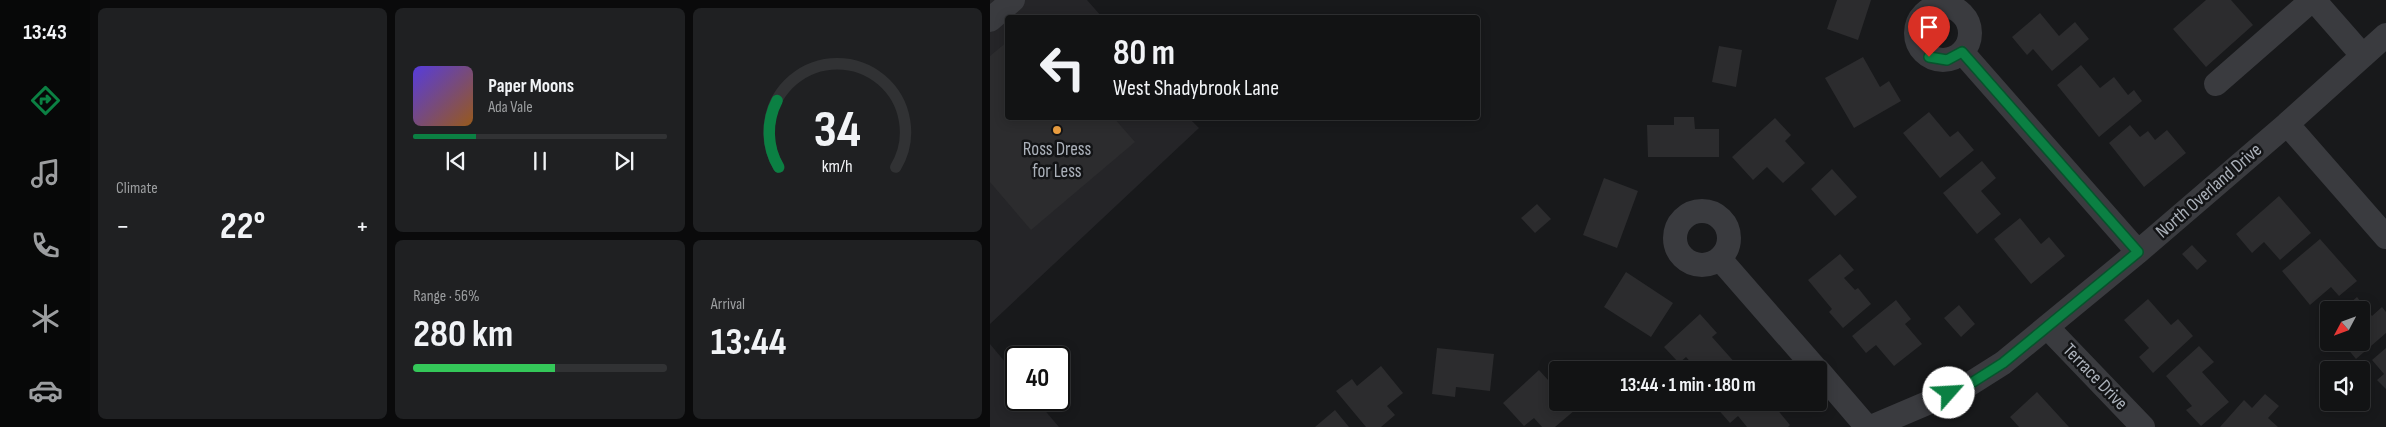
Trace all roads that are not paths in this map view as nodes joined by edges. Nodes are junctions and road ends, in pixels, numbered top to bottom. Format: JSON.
{"nodes":[{"id":1,"x":1013,"y":0,"type":"edge"},
{"id":2,"x":2313,"y":0,"type":"edge"},
{"id":3,"x":990,"y":20,"type":"edge"},
{"id":4,"x":2386,"y":35,"type":"edge"},
{"id":5,"x":1962,"y":52,"type":"dead end"},
{"id":6,"x":2363,"y":56,"type":"junction"},
{"id":7,"x":2216,"y":84,"type":"dead end"},
{"id":8,"x":2287,"y":124,"type":"junction"},
{"id":9,"x":2386,"y":237,"type":"edge"},
{"id":10,"x":2138,"y":252,"type":"junction"},
{"id":11,"x":1720,"y":259,"type":"dead end"},
{"id":12,"x":2047,"y":327,"type":"junction"},
{"id":13,"x":1809,"y":361,"type":"edge"},
{"id":14,"x":1827,"y":381,"type":"edge"},
{"id":15,"x":1867,"y":427,"type":"edge"},
{"id":16,"x":1871,"y":427,"type":"edge"},
{"id":17,"x":2143,"y":427,"type":"edge"}],
"edges":[{"from":1,"to":3,"type":"street"},
{"from":2,"to":6,"type":"street"},
{"from":2,"to":7,"type":"street"},
{"from":4,"to":6,"type":"street","name":"North Overland Drive"},
{"from":5,"to":10,"type":"street"},
{"from":6,"to":8,"type":"street","name":"North Overland Drive"},
{"from":8,"to":9,"type":"street"},
{"from":8,"to":10,"type":"street","name":"North Overland Drive"},
{"from":10,"to":12,"type":"street","name":"North Overland Drive"},
{"from":11,"to":13,"type":"street"},
{"from":12,"to":16,"type":"street","name":"North Overland Drive"},
{"from":12,"to":17,"type":"street","name":"Terrace Drive"},
{"from":14,"to":15,"type":"street"}]}
